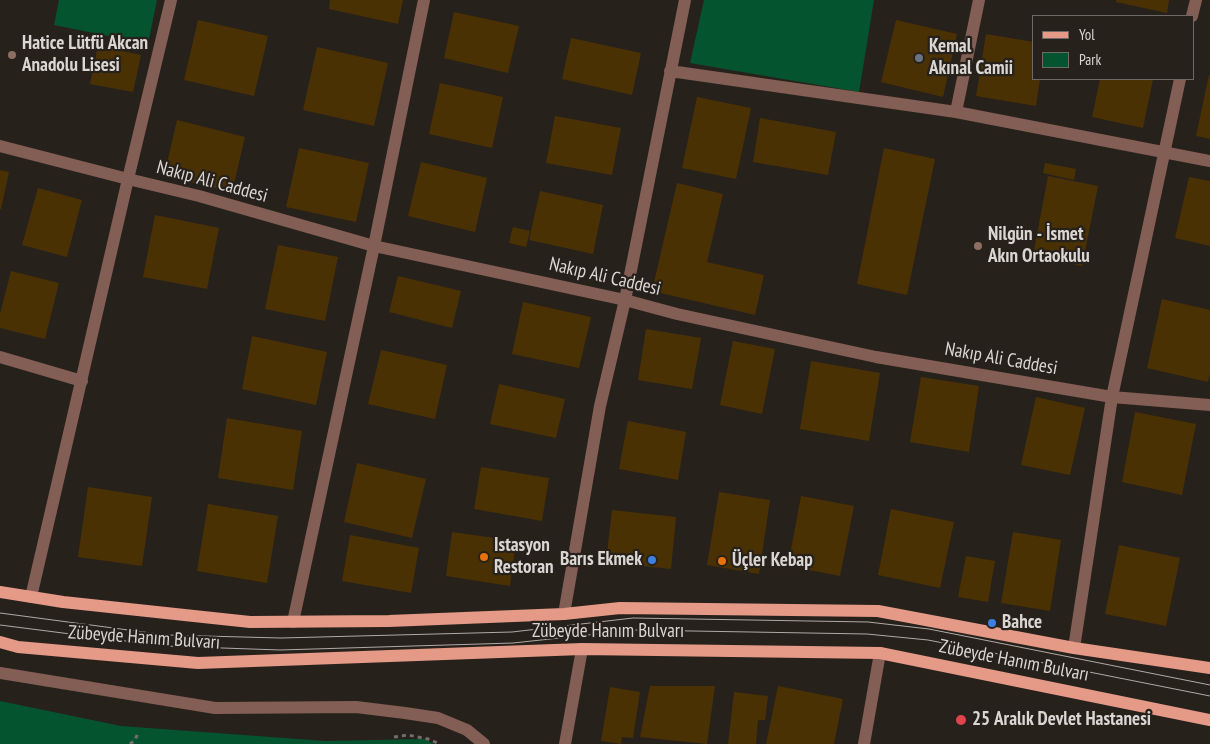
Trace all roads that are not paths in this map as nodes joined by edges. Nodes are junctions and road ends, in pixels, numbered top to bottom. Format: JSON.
{"nodes":[{"id":1,"x":171,"y":0,"type":"edge"},
{"id":2,"x":424,"y":0,"type":"edge"},
{"id":3,"x":685,"y":0,"type":"edge"},
{"id":4,"x":979,"y":0,"type":"edge"},
{"id":5,"x":1196,"y":0,"type":"edge"},
{"id":6,"x":1192,"y":15,"type":"edge"},
{"id":7,"x":670,"y":71,"type":"junction"},
{"id":8,"x":1180,"y":80,"type":"edge"},
{"id":9,"x":956,"y":112,"type":"junction"},
{"id":10,"x":0,"y":146,"type":"edge"},
{"id":11,"x":1165,"y":152,"type":"junction"},
{"id":12,"x":1210,"y":162,"type":"edge"},
{"id":13,"x":128,"y":179,"type":"junction"},
{"id":14,"x":374,"y":246,"type":"junction"},
{"id":15,"x":625,"y":300,"type":"junction"},
{"id":16,"x":0,"y":357,"type":"edge"},
{"id":17,"x":82,"y":381,"type":"junction"},
{"id":18,"x":1112,"y":397,"type":"junction"},
{"id":19,"x":1210,"y":405,"type":"edge"},
{"id":20,"x":0,"y":592,"type":"edge"},
{"id":21,"x":31,"y":597,"type":"junction"},
{"id":22,"x":564,"y":614,"type":"junction"},
{"id":23,"x":293,"y":622,"type":"junction"},
{"id":24,"x":0,"y":642,"type":"edge"},
{"id":25,"x":1074,"y":648,"type":"junction"},
{"id":26,"x":582,"y":649,"type":"junction"},
{"id":27,"x":880,"y":653,"type":"junction"},
{"id":28,"x":1210,"y":668,"type":"edge"},
{"id":29,"x":0,"y":674,"type":"edge"},
{"id":30,"x":1210,"y":720,"type":"edge"},
{"id":31,"x":484,"y":744,"type":"edge"},
{"id":32,"x":566,"y":744,"type":"edge"},
{"id":33,"x":864,"y":744,"type":"edge"}],
"edges":[{"from":1,"to":13,"type":"street"},
{"from":2,"to":14,"type":"street"},
{"from":3,"to":7,"type":"street"},
{"from":4,"to":9,"type":"street"},
{"from":5,"to":6,"type":"street"},
{"from":7,"to":9,"type":"street"},
{"from":7,"to":15,"type":"street"},
{"from":8,"to":11,"type":"street"},
{"from":9,"to":11,"type":"street"},
{"from":10,"to":13,"type":"street","name":"Nakıp Ali Caddesi"},
{"from":11,"to":12,"type":"street"},
{"from":11,"to":18,"type":"street"},
{"from":13,"to":14,"type":"street","name":"Nakıp Ali Caddesi"},
{"from":13,"to":17,"type":"street"},
{"from":14,"to":15,"type":"street","name":"Nakıp Ali Caddesi"},
{"from":14,"to":23,"type":"street"},
{"from":15,"to":18,"type":"street","name":"Nakıp Ali Caddesi"},
{"from":15,"to":22,"type":"street"},
{"from":16,"to":17,"type":"street"},
{"from":17,"to":21,"type":"street"},
{"from":18,"to":19,"type":"street","name":"Nakıp Ali Caddesi"},
{"from":18,"to":25,"type":"street"},
{"from":20,"to":21,"type":"main road","name":"Zübeyde Hanım Bulvarı"},
{"from":21,"to":23,"type":"main road","name":"Zübeyde Hanım Bulvarı"},
{"from":22,"to":23,"type":"main road","name":"Zübeyde Hanım Bulvarı"},
{"from":22,"to":25,"type":"main road","name":"Zübeyde Hanım Bulvarı"},
{"from":24,"to":26,"type":"main road","name":"Zübeyde Hanım Bulvarı"},
{"from":25,"to":28,"type":"main road","name":"Zübeyde Hanım Bulvarı"},
{"from":26,"to":27,"type":"main road","name":"Zübeyde Hanım Bulvarı"},
{"from":26,"to":32,"type":"street"},
{"from":27,"to":30,"type":"main road","name":"Zübeyde Hanım Bulvarı"},
{"from":27,"to":33,"type":"street"},
{"from":29,"to":31,"type":"street"}]}
